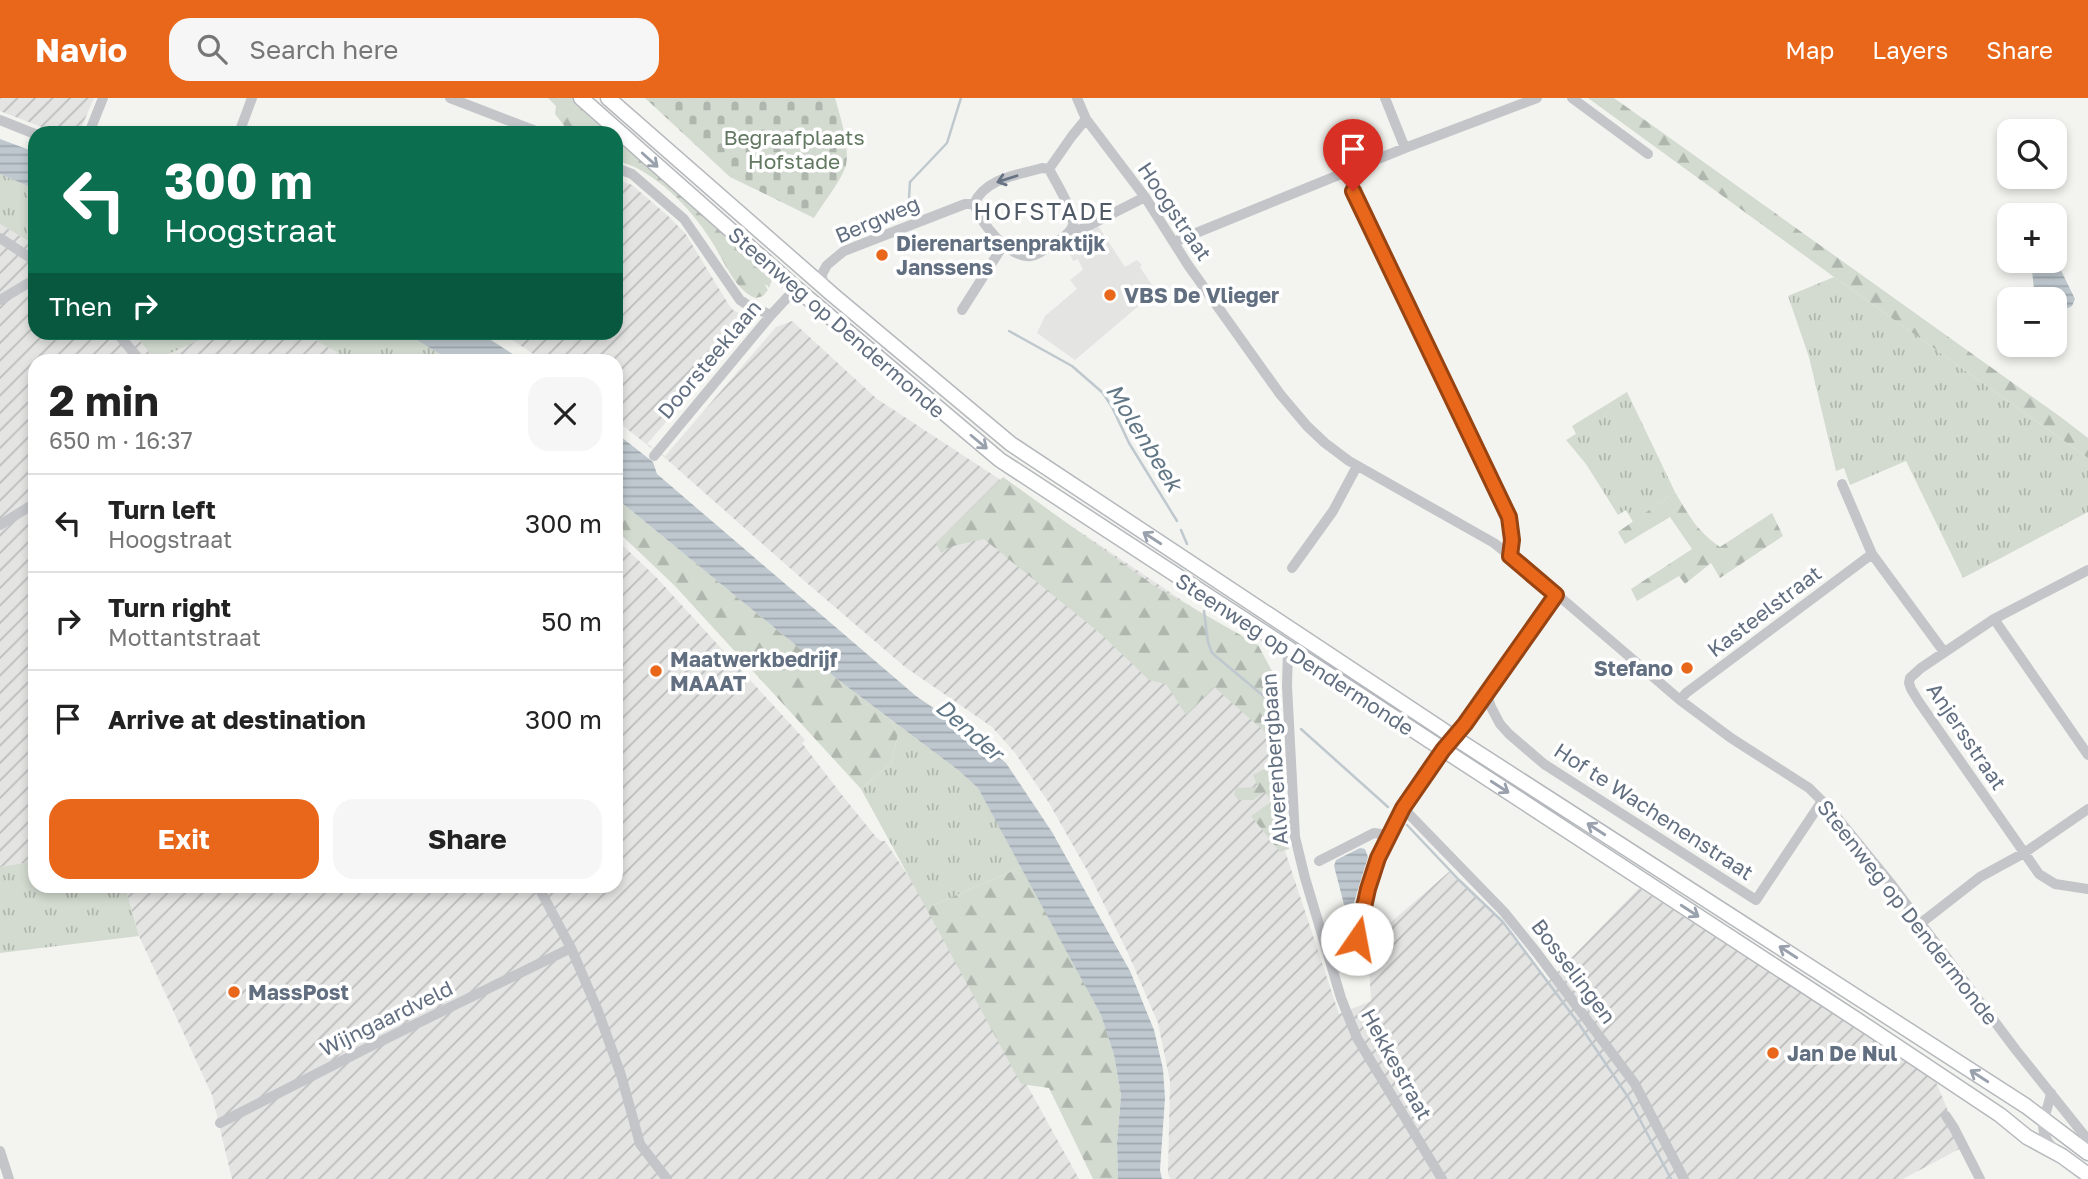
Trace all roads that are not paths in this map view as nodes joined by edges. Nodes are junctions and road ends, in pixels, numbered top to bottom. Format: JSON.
{"nodes":[{"id":1,"x":103,"y":98,"type":"edge"},
{"id":2,"x":252,"y":98,"type":"edge"},
{"id":3,"x":450,"y":98,"type":"edge"},
{"id":4,"x":581,"y":98,"type":"edge"},
{"id":5,"x":608,"y":98,"type":"edge"},
{"id":6,"x":1077,"y":98,"type":"edge"},
{"id":7,"x":1385,"y":98,"type":"edge"},
{"id":8,"x":1537,"y":98,"type":"edge"},
{"id":9,"x":1572,"y":98,"type":"edge"},
{"id":10,"x":0,"y":120,"type":"edge"},
{"id":11,"x":1086,"y":120,"type":"junction"},
{"id":12,"x":92,"y":126,"type":"edge"},
{"id":13,"x":242,"y":126,"type":"edge"},
{"id":14,"x":523,"y":126,"type":"edge"},
{"id":15,"x":613,"y":126,"type":"edge"},
{"id":16,"x":28,"y":131,"type":"edge"},
{"id":17,"x":623,"y":135,"type":"edge"},
{"id":18,"x":1405,"y":148,"type":"junction"},
{"id":19,"x":1648,"y":154,"type":"dead end"},
{"id":20,"x":1049,"y":169,"type":"junction"},
{"id":21,"x":623,"y":171,"type":"edge"},
{"id":22,"x":1345,"y":173,"type":"junction"},
{"id":23,"x":1145,"y":197,"type":"junction"},
{"id":24,"x":969,"y":204,"type":"junction"},
{"id":25,"x":1069,"y":233,"type":"junction"},
{"id":26,"x":0,"y":238,"type":"edge"},
{"id":27,"x":1174,"y":242,"type":"junction"},
{"id":28,"x":1004,"y":244,"type":"junction"},
{"id":29,"x":28,"y":256,"type":"edge"},
{"id":30,"x":791,"y":258,"type":"junction"},
{"id":31,"x":28,"y":283,"type":"edge"},
{"id":32,"x":796,"y":288,"type":"junction"},
{"id":33,"x":828,"y":290,"type":"junction"},
{"id":34,"x":0,"y":300,"type":"edge"},
{"id":35,"x":962,"y":310,"type":"dead end"},
{"id":36,"x":771,"y":315,"type":"junction"},
{"id":37,"x":123,"y":340,"type":"edge"},
{"id":38,"x":135,"y":354,"type":"edge"},
{"id":39,"x":654,"y":456,"type":"dead end"},
{"id":40,"x":1357,"y":466,"type":"junction"},
{"id":41,"x":1842,"y":484,"type":"dead end"},
{"id":42,"x":28,"y":507,"type":"edge"},
{"id":43,"x":0,"y":525,"type":"edge"},
{"id":44,"x":1872,"y":554,"type":"junction"},
{"id":45,"x":1510,"y":556,"type":"junction"},
{"id":46,"x":1292,"y":568,"type":"dead end"},
{"id":47,"x":2088,"y":570,"type":"edge"},
{"id":48,"x":1539,"y":579,"type":"joint"},
{"id":49,"x":1556,"y":595,"type":"junction"},
{"id":50,"x":1994,"y":619,"type":"junction"},
{"id":51,"x":1288,"y":649,"type":"junction"},
{"id":52,"x":1944,"y":652,"type":"junction"},
{"id":53,"x":1486,"y":693,"type":"junction"},
{"id":54,"x":1680,"y":700,"type":"junction"},
{"id":55,"x":1455,"y":738,"type":"junction"},
{"id":56,"x":1443,"y":750,"type":"junction"},
{"id":57,"x":2088,"y":755,"type":"edge"},
{"id":58,"x":1822,"y":801,"type":"junction"},
{"id":59,"x":1403,"y":808,"type":"junction"},
{"id":60,"x":2088,"y":809,"type":"edge"},
{"id":61,"x":1388,"y":835,"type":"junction"},
{"id":62,"x":2024,"y":853,"type":"junction"},
{"id":63,"x":1319,"y":861,"type":"dead end"},
{"id":64,"x":1301,"y":866,"type":"joint"},
{"id":65,"x":2088,"y":889,"type":"edge"},
{"id":66,"x":542,"y":893,"type":"edge"},
{"id":67,"x":1921,"y":923,"type":"junction"},
{"id":68,"x":570,"y":948,"type":"junction"},
{"id":69,"x":1330,"y":961,"type":"junction"},
{"id":70,"x":2051,"y":1093,"type":"junction"},
{"id":71,"x":1946,"y":1116,"type":"dead end"},
{"id":72,"x":2043,"y":1118,"type":"junction"},
{"id":73,"x":220,"y":1123,"type":"dead end"},
{"id":74,"x":2086,"y":1133,"type":"edge"},
{"id":75,"x":0,"y":1151,"type":"edge"},
{"id":76,"x":2088,"y":1153,"type":"edge"},
{"id":77,"x":2062,"y":1156,"type":"junction"},
{"id":78,"x":2088,"y":1175,"type":"edge"},
{"id":79,"x":9,"y":1179,"type":"edge"},
{"id":80,"x":667,"y":1179,"type":"edge"},
{"id":81,"x":1442,"y":1179,"type":"edge"},
{"id":82,"x":1684,"y":1179,"type":"edge"},
{"id":83,"x":1980,"y":1179,"type":"edge"}],
"edges":[{"from":1,"to":12,"type":"street"},
{"from":2,"to":13,"type":"street"},
{"from":3,"to":14,"type":"street"},
{"from":4,"to":15,"type":"main road","name":"Steenweg op Dendermonde","one_way":true},
{"from":5,"to":30,"type":"main road","name":"Steenweg op Dendermonde"},
{"from":6,"to":11,"type":"street","name":"Hoogstraat"},
{"from":7,"to":18,"type":"street"},
{"from":8,"to":18,"type":"street"},
{"from":9,"to":19,"type":"street"},
{"from":10,"to":16,"type":"street"},
{"from":11,"to":20,"type":"street"},
{"from":11,"to":23,"type":"street","name":"Hoogstraat"},
{"from":17,"to":32,"type":"main road","name":"Steenweg op Dendermonde","one_way":true},
{"from":18,"to":22,"type":"street"},
{"from":20,"to":24,"type":"street","one_way":true},
{"from":20,"to":25,"type":"street"},
{"from":21,"to":36,"type":"street"},
{"from":22,"to":27,"type":"street"},
{"from":22,"to":45,"type":"street"},
{"from":23,"to":25,"type":"street"},
{"from":23,"to":27,"type":"street","name":"Hoogstraat"},
{"from":24,"to":28,"type":"street"},
{"from":24,"to":33,"type":"street","name":"Bergweg"},
{"from":25,"to":28,"type":"street"},
{"from":26,"to":29,"type":"street"},
{"from":27,"to":40,"type":"street","name":"Hoogstraat"},
{"from":28,"to":35,"type":"street"},
{"from":30,"to":32,"type":"main road"},
{"from":30,"to":33,"type":"main road","name":"Steenweg op Dendermonde"},
{"from":31,"to":34,"type":"street"},
{"from":32,"to":33,"type":"main road"},
{"from":32,"to":36,"type":"street","name":"Doorsteeklaan"},
{"from":32,"to":51,"type":"main road","name":"Steenweg op Dendermonde","one_way":true},
{"from":55,"to":33,"type":"main road","name":"Steenweg op Dendermonde","one_way":true},
{"from":36,"to":39,"type":"street","name":"Doorsteeklaan"},
{"from":37,"to":38,"type":"street"},
{"from":40,"to":45,"type":"street","name":"Hoogstraat"},
{"from":40,"to":46,"type":"street"},
{"from":41,"to":44,"type":"street"},
{"from":42,"to":43,"type":"street"},
{"from":44,"to":52,"type":"street"},
{"from":44,"to":54,"type":"street","name":"Kasteelstraat"},
{"from":45,"to":48,"type":"street","name":"Hoogstraat"},
{"from":47,"to":50,"type":"street","name":"Anjersstraat"},
{"from":48,"to":49,"type":"street","name":"Steenweg op Dendermonde"},
{"from":49,"to":53,"type":"street"},
{"from":49,"to":54,"type":"street","name":"Steenweg op Dendermonde"},
{"from":50,"to":52,"type":"street","name":"Anjersstraat"},
{"from":50,"to":57,"type":"street"},
{"from":51,"to":56,"type":"main road","name":"Steenweg op Dendermonde"},
{"from":51,"to":64,"type":"street","name":"Alverenbergbaan"},
{"from":52,"to":62,"type":"street","name":"Anjersstraat"},
{"from":53,"to":55,"type":"street"},
{"from":53,"to":58,"type":"street","name":"Hof te Wachenenstraat"},
{"from":54,"to":58,"type":"street","name":"Steenweg op Dendermonde"},
{"from":55,"to":56,"type":"street"},
{"from":72,"to":55,"type":"main road","name":"Steenweg op Dendermonde","one_way":true},
{"from":56,"to":59,"type":"street"},
{"from":56,"to":77,"type":"main road","name":"Steenweg op Dendermonde","one_way":true},
{"from":58,"to":67,"type":"street","name":"Steenweg op Dendermonde"},
{"from":59,"to":61,"type":"street"},
{"from":59,"to":82,"type":"street","name":"Bosselingen"},
{"from":60,"to":62,"type":"street"},
{"from":61,"to":63,"type":"street"},
{"from":61,"to":69,"type":"street"},
{"from":62,"to":65,"type":"street"},
{"from":62,"to":67,"type":"street"},
{"from":64,"to":69,"type":"street","name":"Hekkestraat"},
{"from":66,"to":68,"type":"street"},
{"from":67,"to":70,"type":"street","name":"Steenweg op Dendermonde"},
{"from":68,"to":73,"type":"street","name":"Wijngaardveld"},
{"from":68,"to":80,"type":"street"},
{"from":69,"to":81,"type":"street","name":"Hekkestraat"},
{"from":70,"to":72,"type":"street"},
{"from":70,"to":74,"type":"street","name":"Steenweg op Dendermonde"},
{"from":71,"to":83,"type":"street"},
{"from":72,"to":76,"type":"main road","name":"Steenweg op Dendermonde"},
{"from":72,"to":77,"type":"street"},
{"from":75,"to":79,"type":"street"},
{"from":77,"to":78,"type":"main road","name":"Steenweg op Dendermonde"}]}
